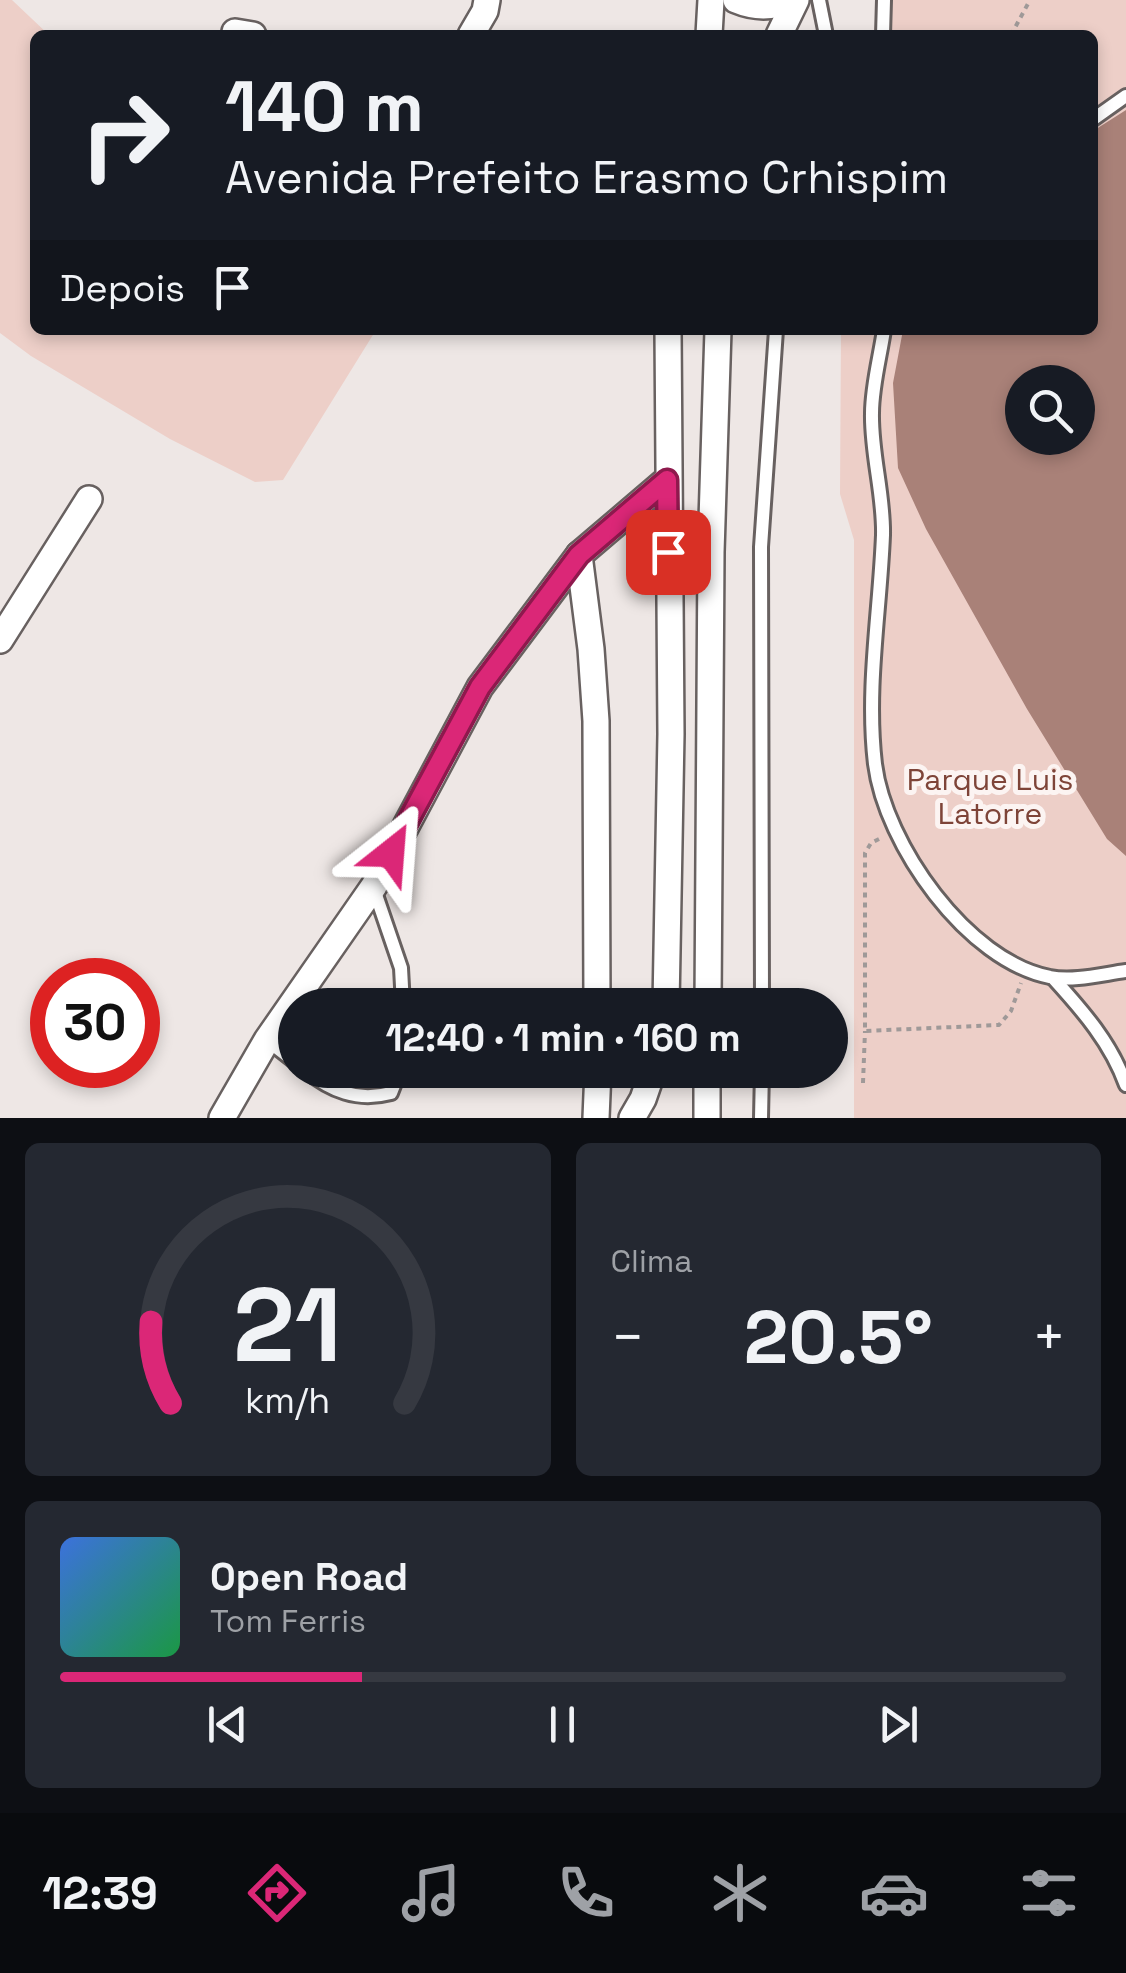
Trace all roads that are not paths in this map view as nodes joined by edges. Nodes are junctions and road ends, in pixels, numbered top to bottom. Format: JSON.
{"nodes":[{"id":1,"x":487,"y":0,"type":"edge"},
{"id":2,"x":711,"y":0,"type":"edge"},
{"id":3,"x":736,"y":0,"type":"edge"},
{"id":4,"x":793,"y":0,"type":"edge"},
{"id":5,"x":819,"y":0,"type":"edge"},
{"id":6,"x":884,"y":0,"type":"edge"},
{"id":7,"x":475,"y":30,"type":"edge"},
{"id":8,"x":709,"y":30,"type":"edge"},
{"id":9,"x":781,"y":30,"type":"edge"},
{"id":10,"x":825,"y":30,"type":"edge"},
{"id":11,"x":883,"y":30,"type":"edge"},
{"id":12,"x":1126,"y":96,"type":"edge"},
{"id":13,"x":1098,"y":116,"type":"edge"},
{"id":14,"x":668,"y":335,"type":"edge"},
{"id":15,"x":718,"y":335,"type":"edge"},
{"id":16,"x":776,"y":335,"type":"edge"},
{"id":17,"x":883,"y":335,"type":"edge"},
{"id":18,"x":667,"y":480,"type":"junction"},
{"id":19,"x":89,"y":499,"type":"dead end"},
{"id":20,"x":579,"y":555,"type":"junction"},
{"id":21,"x":0,"y":640,"type":"edge"},
{"id":22,"x":374,"y":886,"type":"junction"},
{"id":23,"x":1126,"y":972,"type":"edge"},
{"id":24,"x":1053,"y":978,"type":"junction"},
{"id":25,"x":402,"y":988,"type":"edge"},
{"id":26,"x":597,"y":988,"type":"edge"},
{"id":27,"x":666,"y":988,"type":"edge"},
{"id":28,"x":708,"y":988,"type":"edge"},
{"id":29,"x":762,"y":988,"type":"edge"},
{"id":30,"x":267,"y":1040,"type":"junction"},
{"id":31,"x":278,"y":1049,"type":"edge"},
{"id":32,"x":1126,"y":1086,"type":"edge"},
{"id":33,"x":335,"y":1088,"type":"edge"},
{"id":34,"x":392,"y":1088,"type":"edge"},
{"id":35,"x":597,"y":1088,"type":"edge"},
{"id":36,"x":647,"y":1088,"type":"edge"},
{"id":37,"x":707,"y":1088,"type":"edge"},
{"id":38,"x":762,"y":1088,"type":"edge"},
{"id":39,"x":222,"y":1118,"type":"edge"},
{"id":40,"x":596,"y":1118,"type":"edge"},
{"id":41,"x":632,"y":1118,"type":"edge"},
{"id":42,"x":707,"y":1118,"type":"edge"},
{"id":43,"x":761,"y":1118,"type":"edge"}],
"edges":[{"from":1,"to":7,"type":"street"},
{"from":2,"to":8,"type":"street"},
{"from":3,"to":4,"type":"street"},
{"from":4,"to":9,"type":"street"},
{"from":5,"to":10,"type":"lane"},
{"from":6,"to":11,"type":"lane"},
{"from":12,"to":13,"type":"lane"},
{"from":14,"to":18,"type":"street"},
{"from":15,"to":28,"type":"street"},
{"from":16,"to":29,"type":"lane"},
{"from":17,"to":24,"type":"lane"},
{"from":18,"to":20,"type":"street"},
{"from":18,"to":27,"type":"street"},
{"from":19,"to":21,"type":"street"},
{"from":20,"to":22,"type":"street"},
{"from":20,"to":26,"type":"street"},
{"from":22,"to":25,"type":"lane"},
{"from":22,"to":30,"type":"street"},
{"from":23,"to":24,"type":"lane"},
{"from":24,"to":32,"type":"lane"},
{"from":30,"to":31,"type":"lane"},
{"from":30,"to":39,"type":"street"},
{"from":33,"to":34,"type":"lane"},
{"from":35,"to":40,"type":"street"},
{"from":36,"to":41,"type":"street"},
{"from":37,"to":42,"type":"street"},
{"from":38,"to":43,"type":"lane"}]}
